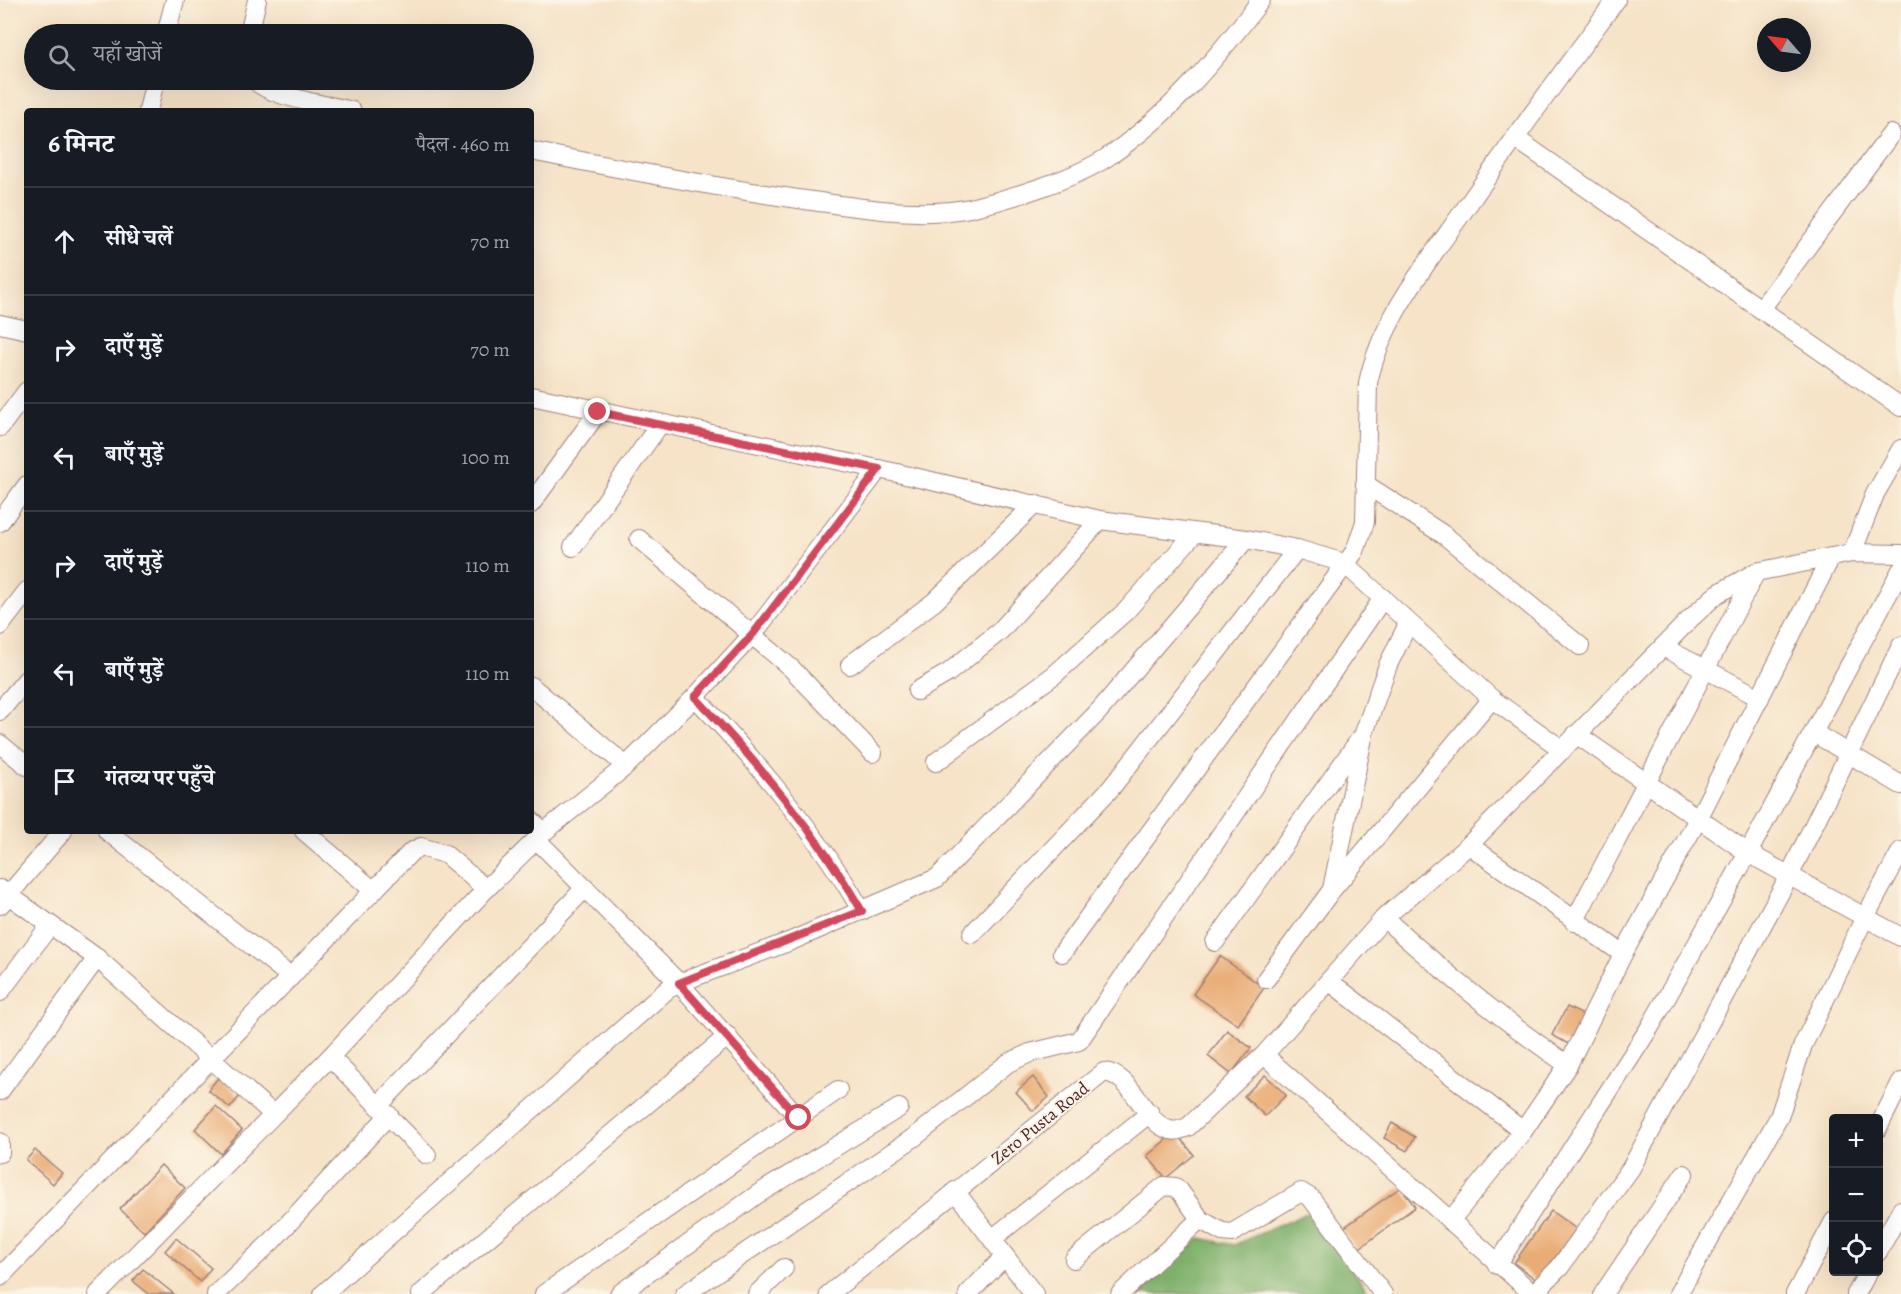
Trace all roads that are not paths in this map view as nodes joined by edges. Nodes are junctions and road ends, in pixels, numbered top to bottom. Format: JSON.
{"nodes":[{"id":1,"x":175,"y":0,"type":"edge"},
{"id":2,"x":257,"y":0,"type":"edge"},
{"id":3,"x":1261,"y":0,"type":"edge"},
{"id":4,"x":1616,"y":0,"type":"edge"},
{"id":5,"x":169,"y":24,"type":"edge"},
{"id":6,"x":251,"y":24,"type":"edge"},
{"id":7,"x":153,"y":90,"type":"edge"},
{"id":8,"x":272,"y":90,"type":"edge"},
{"id":9,"x":149,"y":108,"type":"edge"},
{"id":10,"x":340,"y":108,"type":"edge"},
{"id":11,"x":1891,"y":134,"type":"dead end"},
{"id":12,"x":1515,"y":138,"type":"junction"},
{"id":13,"x":534,"y":152,"type":"edge"},
{"id":14,"x":1761,"y":309,"type":"junction"},
{"id":15,"x":0,"y":324,"type":"edge"},
{"id":16,"x":24,"y":329,"type":"edge"},
{"id":17,"x":24,"y":395,"type":"edge"},
{"id":18,"x":534,"y":397,"type":"edge"},
{"id":19,"x":1901,"y":407,"type":"edge"},
{"id":20,"x":598,"y":412,"type":"junction"},
{"id":21,"x":660,"y":424,"type":"junction"},
{"id":22,"x":0,"y":427,"type":"edge"},
{"id":23,"x":1901,"y":449,"type":"edge"},
{"id":24,"x":879,"y":469,"type":"junction"},
{"id":25,"x":1365,"y":484,"type":"junction"},
{"id":26,"x":24,"y":489,"type":"edge"},
{"id":27,"x":534,"y":500,"type":"edge"},
{"id":28,"x":1035,"y":504,"type":"junction"},
{"id":29,"x":1100,"y":520,"type":"junction"},
{"id":30,"x":0,"y":522,"type":"edge"},
{"id":31,"x":1194,"y":534,"type":"junction"},
{"id":32,"x":639,"y":538,"type":"dead end"},
{"id":33,"x":1246,"y":539,"type":"junction"},
{"id":34,"x":573,"y":547,"type":"dead end"},
{"id":35,"x":1297,"y":549,"type":"junction"},
{"id":36,"x":1852,"y":553,"type":"junction"},
{"id":37,"x":1901,"y":554,"type":"edge"},
{"id":38,"x":1831,"y":557,"type":"junction"},
{"id":39,"x":1344,"y":563,"type":"junction"},
{"id":40,"x":1901,"y":570,"type":"edge"},
{"id":41,"x":1756,"y":572,"type":"junction"},
{"id":42,"x":24,"y":595,"type":"edge"},
{"id":43,"x":1383,"y":598,"type":"junction"},
{"id":44,"x":1408,"y":624,"type":"junction"},
{"id":45,"x":0,"y":626,"type":"edge"},
{"id":46,"x":753,"y":634,"type":"junction"},
{"id":47,"x":1580,"y":646,"type":"dead end"},
{"id":48,"x":1901,"y":646,"type":"edge"},
{"id":49,"x":1664,"y":647,"type":"junction"},
{"id":50,"x":850,"y":665,"type":"dead end"},
{"id":51,"x":1706,"y":670,"type":"junction"},
{"id":52,"x":24,"y":683,"type":"edge"},
{"id":53,"x":534,"y":689,"type":"edge"},
{"id":54,"x":916,"y":691,"type":"dead end"},
{"id":55,"x":695,"y":697,"type":"junction"},
{"id":56,"x":1760,"y":698,"type":"junction"},
{"id":57,"x":1492,"y":699,"type":"junction"},
{"id":58,"x":0,"y":711,"type":"edge"},
{"id":59,"x":1364,"y":733,"type":"junction"},
{"id":60,"x":1814,"y":733,"type":"junction"},
{"id":61,"x":1576,"y":734,"type":"junction"},
{"id":62,"x":0,"y":744,"type":"edge"},
{"id":63,"x":1563,"y":750,"type":"junction"},
{"id":64,"x":873,"y":753,"type":"dead end"},
{"id":65,"x":1848,"y":754,"type":"junction"},
{"id":66,"x":936,"y":762,"type":"dead end"},
{"id":67,"x":24,"y":764,"type":"edge"},
{"id":68,"x":626,"y":766,"type":"junction"},
{"id":69,"x":1646,"y":784,"type":"junction"},
{"id":70,"x":1901,"y":784,"type":"edge"},
{"id":71,"x":1698,"y":819,"type":"junction"},
{"id":72,"x":537,"y":831,"type":"edge"},
{"id":73,"x":60,"y":834,"type":"edge"},
{"id":74,"x":111,"y":834,"type":"edge"},
{"id":75,"x":308,"y":834,"type":"edge"},
{"id":76,"x":1469,"y":845,"type":"junction"},
{"id":77,"x":1901,"y":851,"type":"edge"},
{"id":78,"x":1749,"y":853,"type":"junction"},
{"id":79,"x":1788,"y":876,"type":"junction"},
{"id":80,"x":585,"y":888,"type":"junction"},
{"id":81,"x":486,"y":889,"type":"junction"},
{"id":82,"x":374,"y":891,"type":"junction"},
{"id":83,"x":1332,"y":891,"type":"junction"},
{"id":84,"x":3,"y":896,"type":"edge"},
{"id":85,"x":862,"y":911,"type":"junction"},
{"id":86,"x":1384,"y":918,"type":"junction"},
{"id":87,"x":1864,"y":919,"type":"junction"},
{"id":88,"x":1574,"y":922,"type":"junction"},
{"id":89,"x":50,"y":925,"type":"junction"},
{"id":90,"x":972,"y":934,"type":"dead end"},
{"id":91,"x":1901,"y":937,"type":"edge"},
{"id":92,"x":1215,"y":942,"type":"dead end"},
{"id":93,"x":1062,"y":953,"type":"dead end"},
{"id":94,"x":1623,"y":954,"type":"junction"},
{"id":95,"x":97,"y":958,"type":"junction"},
{"id":96,"x":291,"y":977,"type":"junction"},
{"id":97,"x":1266,"y":978,"type":"dead end"},
{"id":98,"x":1329,"y":981,"type":"junction"},
{"id":99,"x":679,"y":983,"type":"junction"},
{"id":100,"x":0,"y":992,"type":"edge"},
{"id":101,"x":728,"y":1036,"type":"junction"},
{"id":102,"x":1263,"y":1055,"type":"junction"},
{"id":103,"x":330,"y":1057,"type":"junction"},
{"id":104,"x":209,"y":1059,"type":"junction"},
{"id":105,"x":1568,"y":1065,"type":"junction"},
{"id":106,"x":1901,"y":1082,"type":"edge"},
{"id":107,"x":838,"y":1090,"type":"dead end"},
{"id":108,"x":0,"y":1091,"type":"edge"},
{"id":109,"x":899,"y":1108,"type":"dead end"},
{"id":110,"x":384,"y":1110,"type":"junction"},
{"id":111,"x":1150,"y":1113,"type":"junction"},
{"id":112,"x":273,"y":1114,"type":"junction"},
{"id":113,"x":799,"y":1118,"type":"junction"},
{"id":114,"x":1883,"y":1118,"type":"edge"},
{"id":115,"x":1523,"y":1131,"type":"junction"},
{"id":116,"x":0,"y":1142,"type":"edge"},
{"id":117,"x":0,"y":1153,"type":"edge"},
{"id":118,"x":427,"y":1155,"type":"dead end"},
{"id":119,"x":1684,"y":1174,"type":"dead end"},
{"id":120,"x":956,"y":1191,"type":"junction"},
{"id":121,"x":1901,"y":1210,"type":"edge"},
{"id":122,"x":1201,"y":1220,"type":"junction"},
{"id":123,"x":1450,"y":1221,"type":"junction"},
{"id":124,"x":1832,"y":1222,"type":"edge"},
{"id":125,"x":992,"y":1239,"type":"junction"},
{"id":126,"x":1883,"y":1243,"type":"edge"},
{"id":127,"x":1004,"y":1257,"type":"junction"},
{"id":128,"x":1074,"y":1259,"type":"dead end"},
{"id":129,"x":1497,"y":1264,"type":"junction"},
{"id":130,"x":784,"y":1268,"type":"dead end"},
{"id":131,"x":1866,"y":1276,"type":"edge"},
{"id":132,"x":0,"y":1277,"type":"edge"},
{"id":133,"x":98,"y":1294,"type":"edge"},
{"id":134,"x":216,"y":1294,"type":"edge"},
{"id":135,"x":323,"y":1294,"type":"edge"},
{"id":136,"x":421,"y":1294,"type":"edge"},
{"id":137,"x":544,"y":1294,"type":"edge"},
{"id":138,"x":619,"y":1294,"type":"edge"},
{"id":139,"x":685,"y":1294,"type":"edge"},
{"id":140,"x":757,"y":1294,"type":"edge"},
{"id":141,"x":829,"y":1294,"type":"edge"},
{"id":142,"x":968,"y":1294,"type":"edge"},
{"id":143,"x":1034,"y":1294,"type":"edge"},
{"id":144,"x":1120,"y":1294,"type":"edge"},
{"id":145,"x":1383,"y":1294,"type":"edge"},
{"id":146,"x":1533,"y":1294,"type":"edge"},
{"id":147,"x":1603,"y":1294,"type":"edge"},
{"id":148,"x":1678,"y":1294,"type":"edge"},
{"id":149,"x":1795,"y":1294,"type":"edge"},
{"id":150,"x":1856,"y":1294,"type":"edge"}],
"edges":[{"from":1,"to":5,"type":"street"},
{"from":2,"to":6,"type":"street"},
{"from":3,"to":13,"type":"street"},
{"from":4,"to":12,"type":"street"},
{"from":7,"to":9,"type":"street"},
{"from":8,"to":10,"type":"street"},
{"from":11,"to":14,"type":"street"},
{"from":12,"to":14,"type":"street"},
{"from":12,"to":25,"type":"street"},
{"from":14,"to":19,"type":"street"},
{"from":15,"to":16,"type":"street"},
{"from":17,"to":22,"type":"street"},
{"from":18,"to":20,"type":"street"},
{"from":20,"to":21,"type":"street"},
{"from":20,"to":27,"type":"street"},
{"from":21,"to":24,"type":"street"},
{"from":21,"to":34,"type":"street"},
{"from":23,"to":36,"type":"street"},
{"from":24,"to":28,"type":"street"},
{"from":24,"to":46,"type":"street"},
{"from":25,"to":39,"type":"street"},
{"from":25,"to":47,"type":"street"},
{"from":26,"to":30,"type":"street"},
{"from":28,"to":29,"type":"street"},
{"from":28,"to":50,"type":"street"},
{"from":29,"to":31,"type":"street"},
{"from":29,"to":54,"type":"street"},
{"from":31,"to":33,"type":"street"},
{"from":31,"to":66,"type":"street"},
{"from":32,"to":46,"type":"street"},
{"from":33,"to":35,"type":"street"},
{"from":33,"to":85,"type":"street"},
{"from":35,"to":39,"type":"street"},
{"from":35,"to":90,"type":"street"},
{"from":36,"to":37,"type":"street"},
{"from":36,"to":38,"type":"street"},
{"from":38,"to":41,"type":"street"},
{"from":38,"to":56,"type":"street"},
{"from":39,"to":43,"type":"street"},
{"from":39,"to":93,"type":"street"},
{"from":40,"to":60,"type":"street"},
{"from":41,"to":49,"type":"street"},
{"from":41,"to":51,"type":"street"},
{"from":42,"to":45,"type":"street"},
{"from":43,"to":44,"type":"street"},
{"from":43,"to":139,"type":"street"},
{"from":44,"to":57,"type":"street"},
{"from":44,"to":59,"type":"street"},
{"from":46,"to":55,"type":"street"},
{"from":46,"to":64,"type":"street"},
{"from":48,"to":65,"type":"street"},
{"from":49,"to":51,"type":"street"},
{"from":49,"to":61,"type":"street"},
{"from":51,"to":56,"type":"street"},
{"from":51,"to":69,"type":"street"},
{"from":52,"to":58,"type":"street"},
{"from":53,"to":68,"type":"street"},
{"from":55,"to":68,"type":"street"},
{"from":55,"to":85,"type":"street"},
{"from":56,"to":71,"type":"street"},
{"from":57,"to":63,"type":"street"},
{"from":57,"to":83,"type":"street"},
{"from":59,"to":83,"type":"street"},
{"from":59,"to":92,"type":"street"},
{"from":60,"to":65,"type":"street"},
{"from":60,"to":78,"type":"street"},
{"from":61,"to":63,"type":"street"},
{"from":61,"to":69,"type":"street"},
{"from":62,"to":67,"type":"street"},
{"from":63,"to":76,"type":"street"},
{"from":65,"to":70,"type":"street"},
{"from":65,"to":79,"type":"street"},
{"from":68,"to":72,"type":"street"},
{"from":69,"to":71,"type":"street"},
{"from":69,"to":88,"type":"street"},
{"from":71,"to":78,"type":"street"},
{"from":71,"to":94,"type":"street"},
{"from":72,"to":80,"type":"street"},
{"from":72,"to":81,"type":"street"},
{"from":73,"to":84,"type":"street"},
{"from":74,"to":96,"type":"street"},
{"from":75,"to":82,"type":"street"},
{"from":76,"to":86,"type":"street"},
{"from":76,"to":88,"type":"street"},
{"from":77,"to":87,"type":"street"},
{"from":78,"to":79,"type":"street"},
{"from":78,"to":129,"type":"street"},
{"from":79,"to":87,"type":"street"},
{"from":79,"to":146,"type":"street"},
{"from":80,"to":99,"type":"street"},
{"from":80,"to":110,"type":"street"},
{"from":81,"to":82,"type":"street"},
{"from":81,"to":103,"type":"street"},
{"from":82,"to":96,"type":"street"},
{"from":83,"to":97,"type":"street"},
{"from":84,"to":89,"type":"street"},
{"from":85,"to":99,"type":"street"},
{"from":86,"to":98,"type":"street"},
{"from":86,"to":105,"type":"street"},
{"from":87,"to":91,"type":"street"},
{"from":87,"to":148,"type":"street"},
{"from":88,"to":94,"type":"street"},
{"from":89,"to":95,"type":"street"},
{"from":89,"to":100,"type":"street"},
{"from":94,"to":105,"type":"street"},
{"from":95,"to":104,"type":"street"},
{"from":95,"to":108,"type":"street"},
{"from":96,"to":104,"type":"street"},
{"from":98,"to":102,"type":"street"},
{"from":98,"to":115,"type":"street"},
{"from":99,"to":101,"type":"street"},
{"from":99,"to":135,"type":"street"},
{"from":101,"to":113,"type":"street"},
{"from":101,"to":136,"type":"street"},
{"from":102,"to":111,"type":"street"},
{"from":102,"to":123,"type":"street"},
{"from":103,"to":110,"type":"street"},
{"from":103,"to":112,"type":"street"},
{"from":104,"to":112,"type":"street"},
{"from":104,"to":132,"type":"street"},
{"from":105,"to":115,"type":"street"},
{"from":106,"to":114,"type":"street"},
{"from":107,"to":113,"type":"street"},
{"from":109,"to":138,"type":"street"},
{"from":110,"to":118,"type":"street"},
{"from":110,"to":134,"type":"street"},
{"from":111,"to":120,"type":"street","name":"Zero Pusta Road"},
{"from":111,"to":125,"type":"street"},
{"from":112,"to":133,"type":"street"},
{"from":113,"to":137,"type":"street"},
{"from":115,"to":123,"type":"street"},
{"from":116,"to":117,"type":"street"},
{"from":119,"to":147,"type":"street"},
{"from":120,"to":125,"type":"street"},
{"from":120,"to":141,"type":"street"},
{"from":121,"to":126,"type":"street"},
{"from":122,"to":128,"type":"street"},
{"from":122,"to":144,"type":"street"},
{"from":122,"to":145,"type":"street"},
{"from":123,"to":129,"type":"street"},
{"from":124,"to":149,"type":"street"},
{"from":125,"to":127,"type":"street"},
{"from":127,"to":142,"type":"street"},
{"from":127,"to":143,"type":"street"},
{"from":129,"to":146,"type":"street"},
{"from":130,"to":140,"type":"street"},
{"from":131,"to":150,"type":"street"}]}
